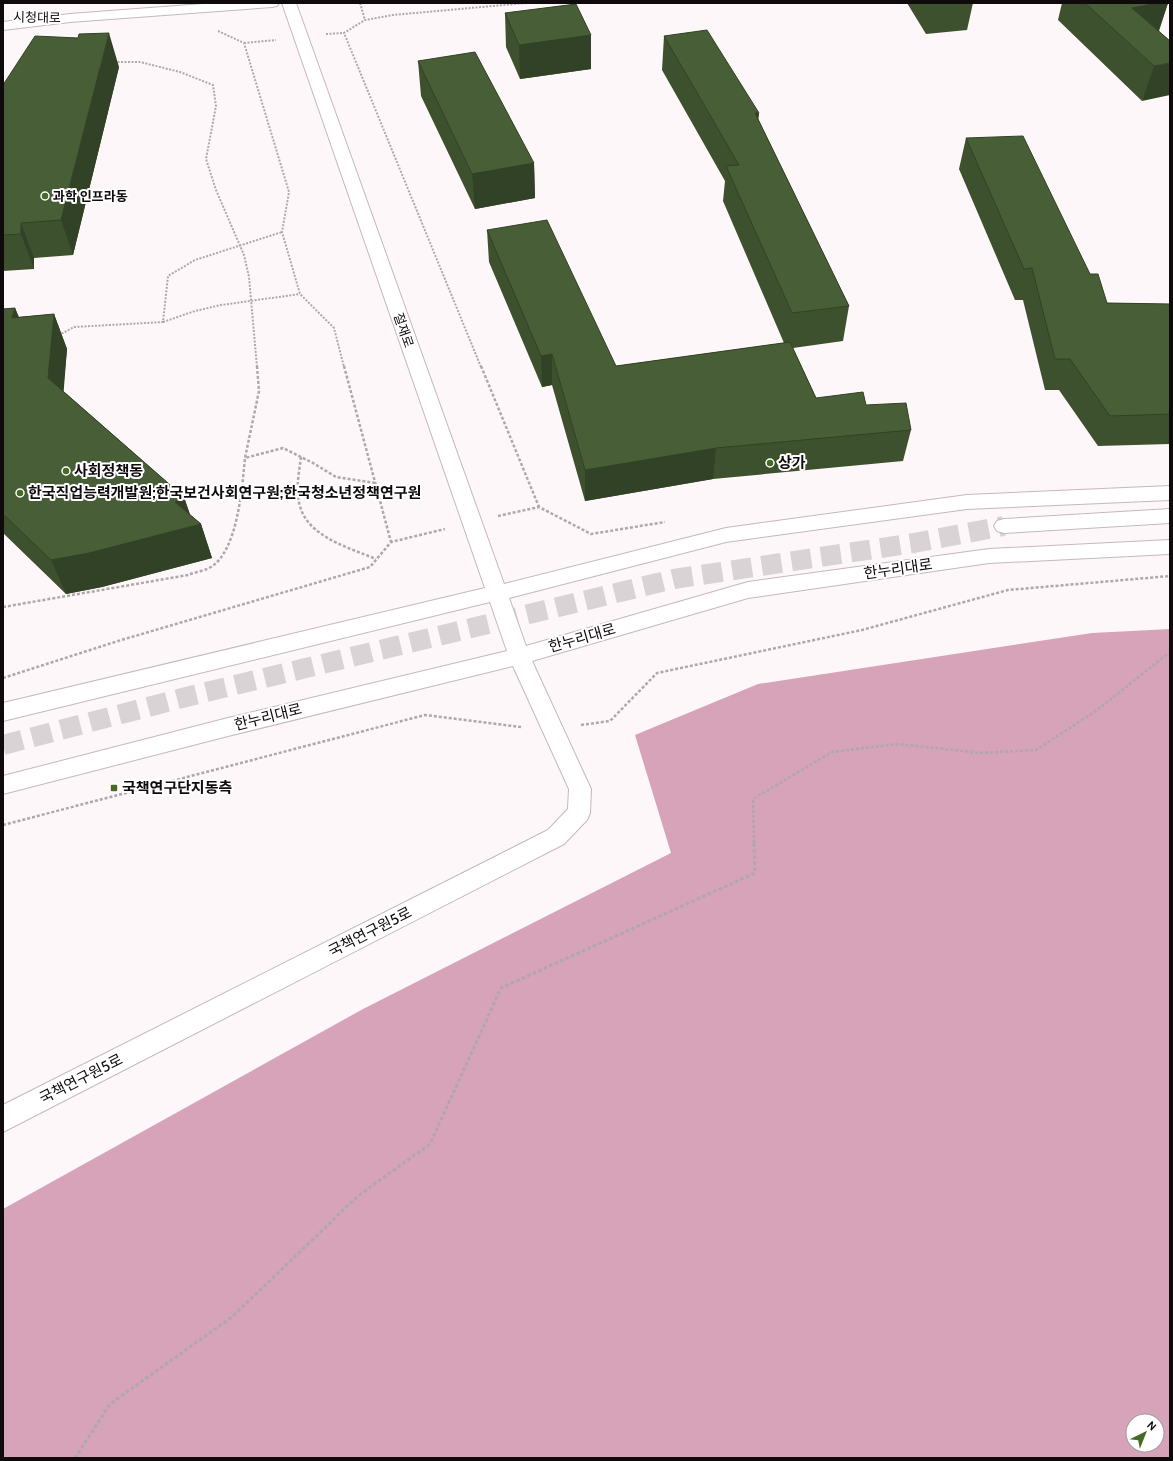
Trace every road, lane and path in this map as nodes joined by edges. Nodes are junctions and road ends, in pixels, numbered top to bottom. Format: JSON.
{"nodes":[{"id":1,"x":272,"y":3,"type":"edge"},
{"id":2,"x":288,"y":3,"type":"edge"},
{"id":3,"x":360,"y":3,"type":"edge"},
{"id":4,"x":526,"y":3,"type":"edge"},
{"id":5,"x":3,"y":17,"type":"edge"},
{"id":6,"x":70,"y":18,"type":"junction"},
{"id":7,"x":365,"y":20,"type":"junction"},
{"id":8,"x":3,"y":26,"type":"edge"},
{"id":9,"x":215,"y":30,"type":"dead end"},
{"id":10,"x":108,"y":62,"type":"edge"},
{"id":11,"x":282,"y":232,"type":"junction"},
{"id":12,"x":240,"y":246,"type":"junction"},
{"id":13,"x":300,"y":294,"type":"junction"},
{"id":14,"x":251,"y":301,"type":"junction"},
{"id":15,"x":163,"y":322,"type":"junction"},
{"id":16,"x":55,"y":333,"type":"edge"},
{"id":17,"x":301,"y":457,"type":"junction"},
{"id":18,"x":245,"y":458,"type":"junction"},
{"id":19,"x":375,"y":483,"type":"junction"},
{"id":20,"x":1170,"y":493,"type":"edge"},
{"id":21,"x":538,"y":507,"type":"junction"},
{"id":22,"x":1170,"y":516,"type":"edge"},
{"id":23,"x":472,"y":522,"type":"junction"},
{"id":24,"x":667,"y":522,"type":"dead end"},
{"id":25,"x":1004,"y":526,"type":"tunnel mouth"},
{"id":26,"x":390,"y":542,"type":"junction"},
{"id":27,"x":1170,"y":547,"type":"edge"},
{"id":28,"x":376,"y":559,"type":"junction"},
{"id":29,"x":1170,"y":576,"type":"edge"},
{"id":30,"x":497,"y":593,"type":"junction"},
{"id":31,"x":3,"y":607,"type":"edge"},
{"id":32,"x":1170,"y":652,"type":"edge"},
{"id":33,"x":519,"y":656,"type":"junction"},
{"id":34,"x":3,"y":678,"type":"edge"},
{"id":35,"x":3,"y":712,"type":"edge"},
{"id":36,"x":552,"y":730,"type":"junction"},
{"id":37,"x":3,"y":785,"type":"edge"},
{"id":38,"x":3,"y":825,"type":"edge"},
{"id":39,"x":3,"y":1119,"type":"edge"},
{"id":40,"x":74,"y":1458,"type":"edge"}],
"edges":[{"from":1,"to":6,"type":"street","name":"시청대로"},
{"from":2,"to":23,"type":"street","name":"절재로"},
{"from":3,"to":7,"type":"path"},
{"from":4,"to":7,"type":"path"},
{"from":5,"to":6,"type":"street","name":"시청대로"},
{"from":6,"to":8,"type":"street","name":"시청대로"},
{"from":7,"to":21,"type":"path"},
{"from":9,"to":11,"type":"path"},
{"from":10,"to":12,"type":"path"},
{"from":11,"to":12,"type":"path"},
{"from":11,"to":13,"type":"path"},
{"from":12,"to":14,"type":"path"},
{"from":12,"to":15,"type":"path"},
{"from":13,"to":14,"type":"path"},
{"from":13,"to":19,"type":"path"},
{"from":14,"to":15,"type":"path"},
{"from":14,"to":18,"type":"path"},
{"from":15,"to":16,"type":"path"},
{"from":17,"to":18,"type":"path"},
{"from":17,"to":19,"type":"path"},
{"from":17,"to":28,"type":"path"},
{"from":18,"to":31,"type":"path"},
{"from":19,"to":26,"type":"path"},
{"from":20,"to":30,"type":"street"},
{"from":21,"to":23,"type":"path"},
{"from":21,"to":24,"type":"path"},
{"from":22,"to":25,"type":"street"},
{"from":23,"to":26,"type":"path"},
{"from":23,"to":30,"type":"street","name":"절재로"},
{"from":26,"to":28,"type":"path"},
{"from":27,"to":33,"type":"street","name":"한누리대로"},
{"from":28,"to":34,"type":"path"},
{"from":29,"to":36,"type":"path"},
{"from":30,"to":33,"type":"street","name":"절재로"},
{"from":30,"to":35,"type":"street"},
{"from":32,"to":40,"type":"path"},
{"from":33,"to":36,"type":"street","name":"국책연구원5로"},
{"from":33,"to":37,"type":"street","name":"한누리대로"},
{"from":36,"to":38,"type":"path"},
{"from":36,"to":39,"type":"street","name":"국책연구원5로"}]}
